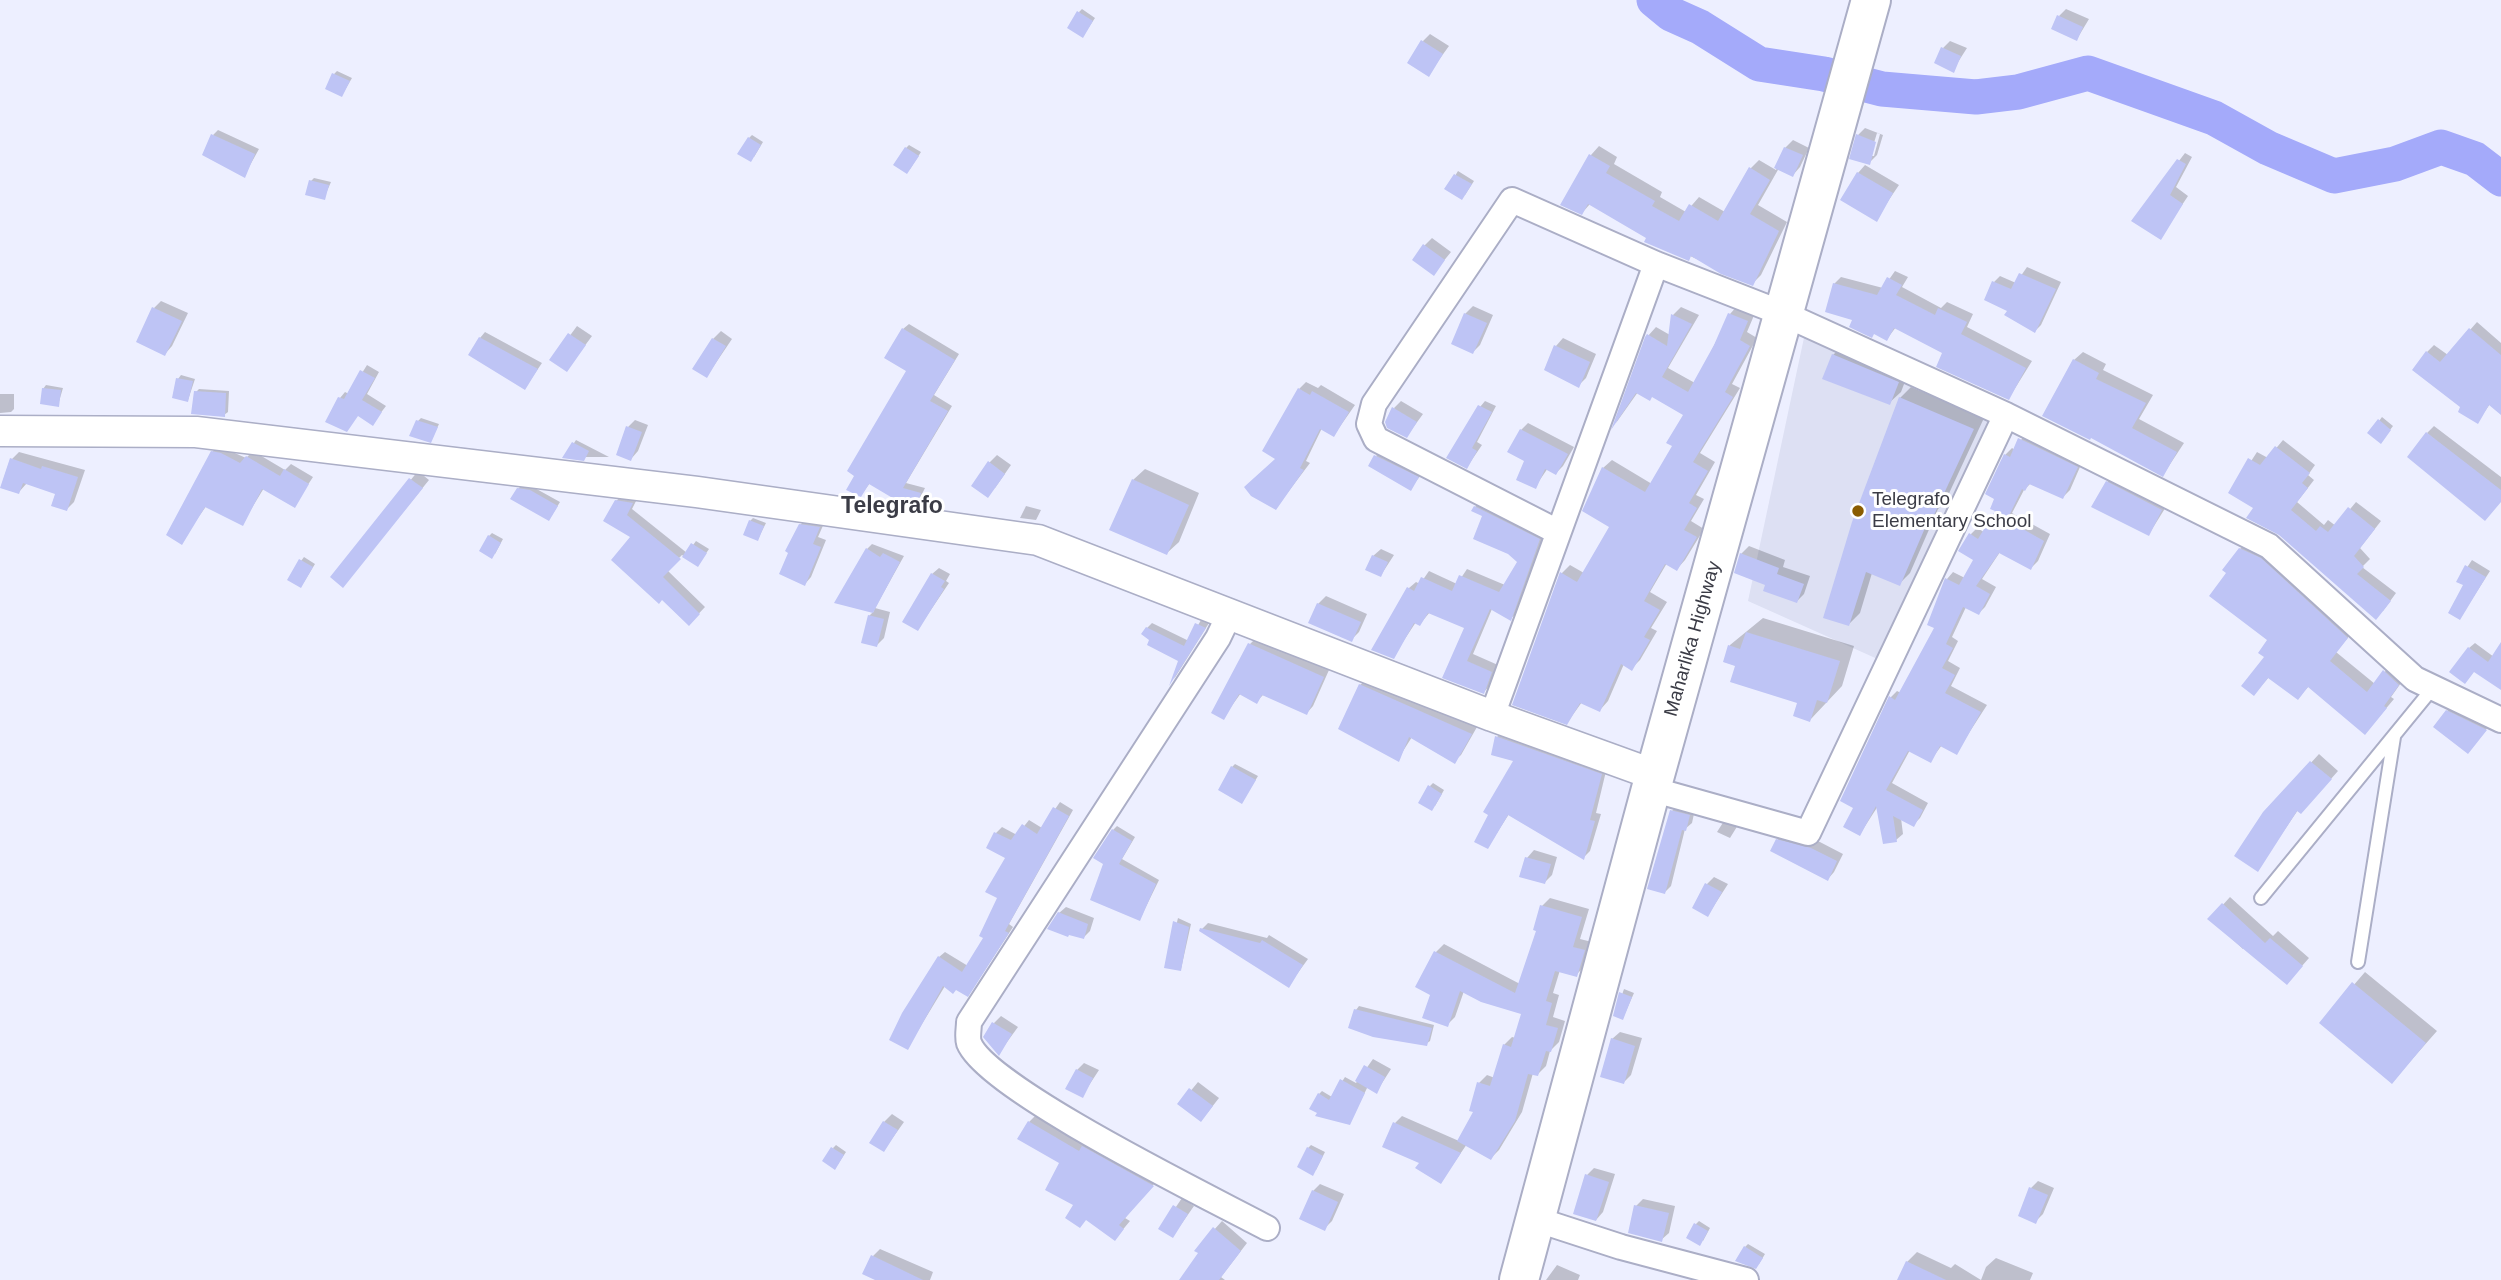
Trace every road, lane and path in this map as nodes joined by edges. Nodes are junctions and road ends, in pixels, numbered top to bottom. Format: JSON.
{"nodes":[{"id":1,"x":1866,"y":16,"type":"edge"},
{"id":2,"x":1656,"y":264,"type":"junction"},
{"id":3,"x":1784,"y":314,"type":"junction"},
{"id":4,"x":2006,"y":415,"type":"junction"},
{"id":5,"x":0,"y":431,"type":"edge"},
{"id":6,"x":1556,"y":531,"type":"junction"},
{"id":7,"x":1230,"y":613,"type":"junction"},
{"id":8,"x":2432,"y":689,"type":"junction"},
{"id":9,"x":1492,"y":716,"type":"junction"},
{"id":10,"x":2501,"y":720,"type":"edge"},
{"id":11,"x":2394,"y":736,"type":"junction"},
{"id":12,"x":1653,"y":782,"type":"junction"},
{"id":13,"x":2260,"y":898,"type":"dead end"},
{"id":14,"x":2358,"y":962,"type":"dead end"},
{"id":15,"x":1535,"y":1219,"type":"junction"},
{"id":16,"x":1267,"y":1228,"type":"dead end"},
{"id":17,"x":1519,"y":1280,"type":"edge"},
{"id":18,"x":1746,"y":1280,"type":"edge"}],
"edges":[{"from":1,"to":3,"type":"highway","name":"Maharlika Highway"},
{"from":2,"to":3,"type":"street"},
{"from":2,"to":6,"type":"street"},
{"from":2,"to":6,"type":"street"},
{"from":3,"to":4,"type":"street"},
{"from":3,"to":12,"type":"highway","name":"Maharlika Highway"},
{"from":4,"to":8,"type":"street"},
{"from":4,"to":12,"type":"street"},
{"from":5,"to":7,"type":"street"},
{"from":6,"to":9,"type":"street"},
{"from":7,"to":9,"type":"street"},
{"from":7,"to":16,"type":"street"},
{"from":8,"to":10,"type":"street"},
{"from":8,"to":11,"type":"lane"},
{"from":9,"to":12,"type":"street"},
{"from":11,"to":13,"type":"lane"},
{"from":11,"to":14,"type":"lane"},
{"from":12,"to":15,"type":"highway","name":"Maharlika Highway"},
{"from":15,"to":17,"type":"highway","name":"Maharlika Highway"},
{"from":15,"to":18,"type":"street"}]}
